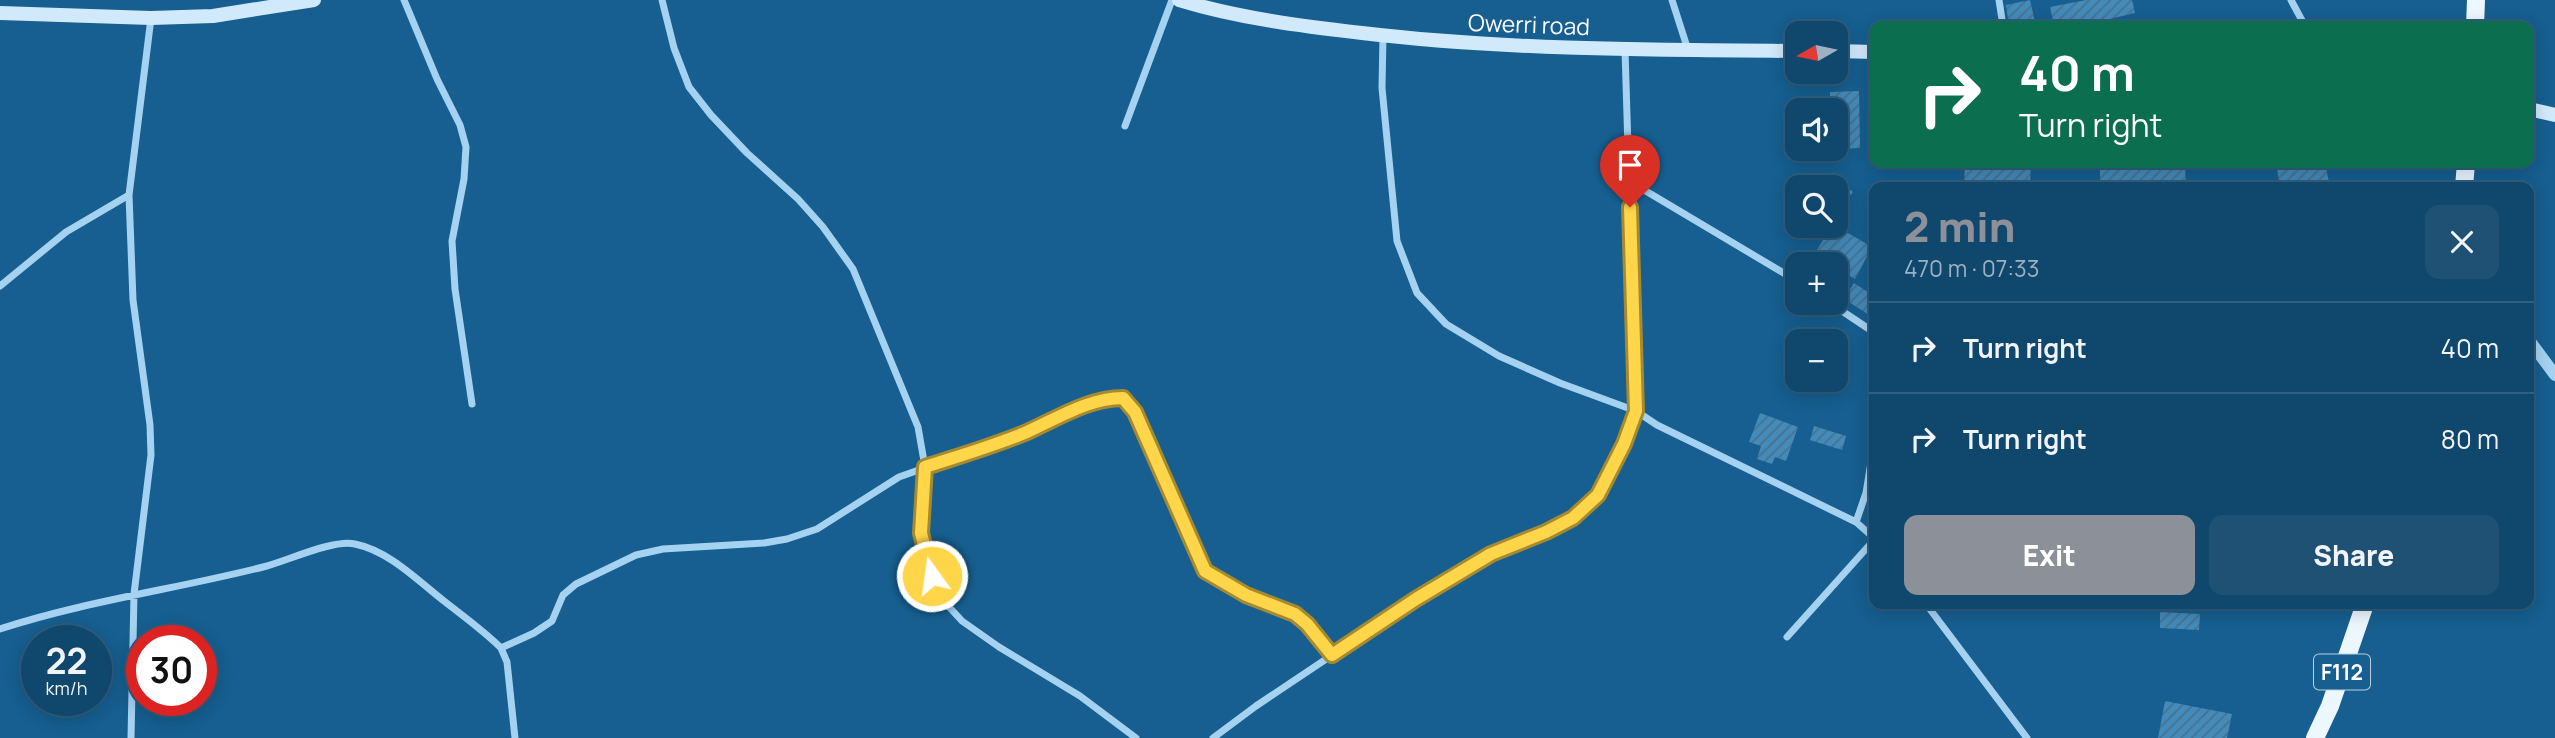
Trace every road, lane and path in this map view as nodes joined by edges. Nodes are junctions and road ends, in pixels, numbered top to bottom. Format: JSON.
{"nodes":[{"id":1,"x":314,"y":0,"type":"edge"},
{"id":2,"x":404,"y":0,"type":"edge"},
{"id":3,"x":662,"y":0,"type":"edge"},
{"id":4,"x":1172,"y":0,"type":"edge"},
{"id":5,"x":1179,"y":0,"type":"edge"},
{"id":6,"x":1672,"y":0,"type":"edge"},
{"id":7,"x":1999,"y":0,"type":"edge"},
{"id":8,"x":2291,"y":0,"type":"edge"},
{"id":9,"x":2476,"y":0,"type":"edge"},
{"id":10,"x":1217,"y":6,"type":"edge"},
{"id":11,"x":0,"y":13,"type":"edge"},
{"id":12,"x":151,"y":18,"type":"junction"},
{"id":13,"x":2002,"y":21,"type":"edge"},
{"id":14,"x":2302,"y":21,"type":"edge"},
{"id":15,"x":2475,"y":21,"type":"edge"},
{"id":16,"x":1383,"y":36,"type":"junction"},
{"id":17,"x":1625,"y":50,"type":"junction"},
{"id":18,"x":1688,"y":50,"type":"junction"},
{"id":19,"x":1785,"y":51,"type":"edge"},
{"id":20,"x":1848,"y":51,"type":"edge"},
{"id":21,"x":1869,"y":52,"type":"edge"},
{"id":22,"x":2534,"y":110,"type":"edge"},
{"id":23,"x":2555,"y":115,"type":"edge"},
{"id":24,"x":1125,"y":126,"type":"dead end"},
{"id":25,"x":1629,"y":181,"type":"junction"},
{"id":26,"x":130,"y":195,"type":"junction"},
{"id":27,"x":1785,"y":274,"type":"edge"},
{"id":28,"x":0,"y":286,"type":"edge"},
{"id":29,"x":1848,"y":315,"type":"edge"},
{"id":30,"x":1869,"y":329,"type":"edge"},
{"id":31,"x":2534,"y":347,"type":"edge"},
{"id":32,"x":2555,"y":375,"type":"edge"},
{"id":33,"x":472,"y":404,"type":"dead end"},
{"id":34,"x":1636,"y":411,"type":"junction"},
{"id":35,"x":925,"y":467,"type":"junction"},
{"id":36,"x":1869,"y":475,"type":"edge"},
{"id":37,"x":1856,"y":522,"type":"junction"},
{"id":38,"x":1869,"y":534,"type":"edge"},
{"id":39,"x":1869,"y":545,"type":"edge"},
{"id":40,"x":134,"y":594,"type":"junction"},
{"id":41,"x":1930,"y":609,"type":"edge"},
{"id":42,"x":2363,"y":609,"type":"edge"},
{"id":43,"x":1,"y":628,"type":"edge"},
{"id":44,"x":1787,"y":637,"type":"dead end"},
{"id":45,"x":501,"y":648,"type":"junction"},
{"id":46,"x":1332,"y":655,"type":"junction"},
{"id":47,"x":131,"y":738,"type":"edge"},
{"id":48,"x":515,"y":738,"type":"edge"},
{"id":49,"x":1136,"y":738,"type":"edge"},
{"id":50,"x":1213,"y":738,"type":"edge"},
{"id":51,"x":2026,"y":738,"type":"edge"},
{"id":52,"x":2315,"y":738,"type":"edge"}],
"edges":[{"from":1,"to":12,"type":"main road"},
{"from":2,"to":33,"type":"street"},
{"from":3,"to":35,"type":"street"},
{"from":4,"to":24,"type":"street"},
{"from":5,"to":10,"type":"main road","name":"Owerri road"},
{"from":6,"to":18,"type":"street"},
{"from":7,"to":13,"type":"street"},
{"from":8,"to":14,"type":"street"},
{"from":9,"to":15,"type":"main road"},
{"from":10,"to":16,"type":"main road","name":"Owerri road"},
{"from":11,"to":12,"type":"main road"},
{"from":12,"to":26,"type":"street"},
{"from":16,"to":17,"type":"main road","name":"Owerri road"},
{"from":16,"to":34,"type":"street"},
{"from":17,"to":18,"type":"main road","name":"Owerri road"},
{"from":17,"to":25,"type":"street"},
{"from":18,"to":19,"type":"main road","name":"Owerri road"},
{"from":20,"to":21,"type":"main road"},
{"from":22,"to":23,"type":"main road"},
{"from":25,"to":27,"type":"street"},
{"from":25,"to":34,"type":"street"},
{"from":26,"to":28,"type":"street"},
{"from":26,"to":40,"type":"street"},
{"from":29,"to":30,"type":"street"},
{"from":31,"to":32,"type":"street"},
{"from":34,"to":37,"type":"street"},
{"from":34,"to":46,"type":"street"},
{"from":35,"to":45,"type":"street"},
{"from":35,"to":46,"type":"street"},
{"from":35,"to":49,"type":"street"},
{"from":36,"to":37,"type":"street"},
{"from":37,"to":38,"type":"street"},
{"from":39,"to":44,"type":"street"},
{"from":40,"to":43,"type":"street"},
{"from":40,"to":45,"type":"street"},
{"from":40,"to":47,"type":"street"},
{"from":41,"to":51,"type":"street"},
{"from":42,"to":52,"type":"main road","number":"F112"},
{"from":45,"to":48,"type":"street"},
{"from":46,"to":50,"type":"street"}]}
